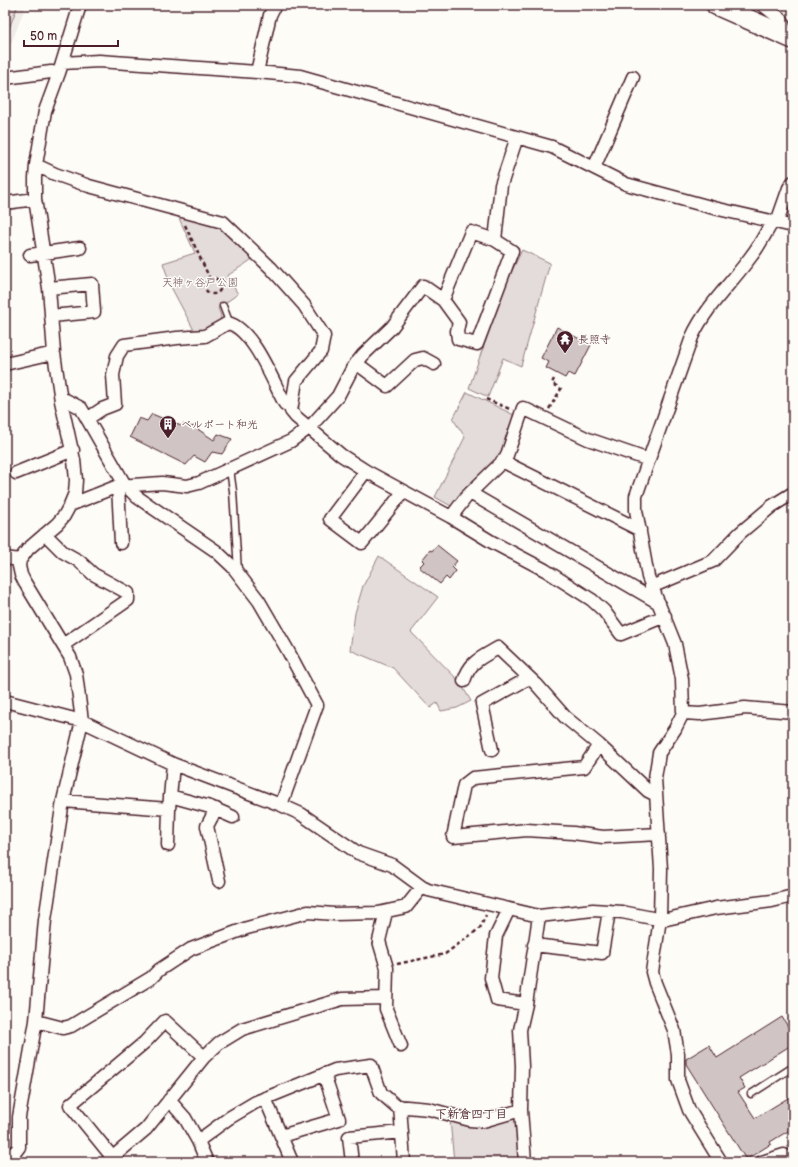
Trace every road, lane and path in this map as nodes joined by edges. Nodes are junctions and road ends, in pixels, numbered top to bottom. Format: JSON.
{"nodes":[{"id":1,"x":80,"y":5,"type":"edge"},
{"id":2,"x":275,"y":5,"type":"edge"},
{"id":3,"x":716,"y":5,"type":"edge"},
{"id":4,"x":763,"y":5,"type":"edge"},
{"id":5,"x":791,"y":37,"type":"edge"},
{"id":6,"x":61,"y":68,"type":"junction"},
{"id":7,"x":257,"y":72,"type":"junction"},
{"id":8,"x":633,"y":77,"type":"dead end"},
{"id":9,"x":5,"y":78,"type":"edge"},
{"id":10,"x":517,"y":137,"type":"junction"},
{"id":11,"x":36,"y":165,"type":"junction"},
{"id":12,"x":594,"y":168,"type":"junction"},
{"id":13,"x":793,"y":182,"type":"edge"},
{"id":14,"x":35,"y":199,"type":"junction"},
{"id":15,"x":5,"y":203,"type":"edge"},
{"id":16,"x":775,"y":221,"type":"junction"},
{"id":17,"x":184,"y":222,"type":"dead end"},
{"id":18,"x":793,"y":226,"type":"edge"},
{"id":19,"x":495,"y":240,"type":"junction"},
{"id":20,"x":80,"y":248,"type":"dead end"},
{"id":21,"x":44,"y":253,"type":"junction"},
{"id":22,"x":30,"y":254,"type":"dead end"},
{"id":23,"x":210,"y":279,"type":"junction"},
{"id":24,"x":49,"y":288,"type":"junction"},
{"id":25,"x":443,"y":300,"type":"junction"},
{"id":26,"x":222,"y":306,"type":"dead end"},
{"id":27,"x":51,"y":316,"type":"junction"},
{"id":28,"x":228,"y":323,"type":"junction"},
{"id":29,"x":54,"y":353,"type":"junction"},
{"id":30,"x":5,"y":364,"type":"edge"},
{"id":31,"x":356,"y":364,"type":"junction"},
{"id":32,"x":434,"y":364,"type":"dead end"},
{"id":33,"x":554,"y":379,"type":"dead end"},
{"id":34,"x":486,"y":399,"type":"dead end"},
{"id":35,"x":61,"y":400,"type":"junction"},
{"id":36,"x":291,"y":407,"type":"junction"},
{"id":37,"x":514,"y":410,"type":"dead end"},
{"id":38,"x":547,"y":414,"type":"dead end"},
{"id":39,"x":87,"y":419,"type":"junction"},
{"id":40,"x":308,"y":428,"type":"junction"},
{"id":41,"x":72,"y":450,"type":"junction"},
{"id":42,"x":649,"y":460,"type":"junction"},
{"id":43,"x":502,"y":461,"type":"junction"},
{"id":44,"x":230,"y":469,"type":"junction"},
{"id":45,"x":366,"y":471,"type":"junction"},
{"id":46,"x":16,"y":473,"type":"dead end"},
{"id":47,"x":121,"y":485,"type":"junction"},
{"id":48,"x":404,"y":491,"type":"junction"},
{"id":49,"x":793,"y":493,"type":"edge"},
{"id":50,"x":470,"y":494,"type":"junction"},
{"id":51,"x":70,"y":505,"type":"junction"},
{"id":52,"x":451,"y":517,"type":"junction"},
{"id":53,"x":640,"y":530,"type":"junction"},
{"id":54,"x":45,"y":534,"type":"junction"},
{"id":55,"x":121,"y":543,"type":"dead end"},
{"id":56,"x":5,"y":558,"type":"edge"},
{"id":57,"x":20,"y":560,"type":"junction"},
{"id":58,"x":238,"y":574,"type":"junction"},
{"id":59,"x":651,"y":587,"type":"junction"},
{"id":60,"x":659,"y":603,"type":"junction"},
{"id":61,"x":665,"y":616,"type":"junction"},
{"id":62,"x":63,"y":645,"type":"junction"},
{"id":63,"x":529,"y":678,"type":"junction"},
{"id":64,"x":464,"y":681,"type":"dead end"},
{"id":65,"x":5,"y":701,"type":"edge"},
{"id":66,"x":683,"y":712,"type":"junction"},
{"id":67,"x":793,"y":712,"type":"edge"},
{"id":68,"x":82,"y":721,"type":"junction"},
{"id":69,"x":599,"y":745,"type":"junction"},
{"id":70,"x":492,"y":750,"type":"dead end"},
{"id":71,"x":173,"y":764,"type":"junction"},
{"id":72,"x":656,"y":795,"type":"junction"},
{"id":73,"x":170,"y":796,"type":"junction"},
{"id":74,"x":63,"y":801,"type":"junction"},
{"id":75,"x":282,"y":805,"type":"junction"},
{"id":76,"x":169,"y":809,"type":"junction"},
{"id":77,"x":216,"y":809,"type":"junction"},
{"id":78,"x":233,"y":817,"type":"dead end"},
{"id":79,"x":659,"y":834,"type":"junction"},
{"id":80,"x":168,"y":845,"type":"dead end"},
{"id":81,"x":219,"y":881,"type":"dead end"},
{"id":82,"x":422,"y":887,"type":"junction"},
{"id":83,"x":793,"y":896,"type":"edge"},
{"id":84,"x":490,"y":905,"type":"junction"},
{"id":85,"x":509,"y":910,"type":"junction"},
{"id":86,"x":386,"y":912,"type":"junction"},
{"id":87,"x":610,"y":912,"type":"junction"},
{"id":88,"x":539,"y":916,"type":"junction"},
{"id":89,"x":660,"y":919,"type":"junction"},
{"id":90,"x":534,"y":945,"type":"junction"},
{"id":91,"x":386,"y":966,"type":"junction"},
{"id":92,"x":386,"y":998,"type":"junction"},
{"id":93,"x":526,"y":1004,"type":"junction"},
{"id":94,"x":36,"y":1021,"type":"junction"},
{"id":95,"x":401,"y":1046,"type":"dead end"},
{"id":96,"x":204,"y":1057,"type":"junction"},
{"id":97,"x":793,"y":1068,"type":"edge"},
{"id":98,"x":324,"y":1074,"type":"junction"},
{"id":99,"x":751,"y":1094,"type":"dead end"},
{"id":100,"x":265,"y":1098,"type":"junction"},
{"id":101,"x":168,"y":1100,"type":"junction"},
{"id":102,"x":400,"y":1106,"type":"junction"},
{"id":103,"x":521,"y":1110,"type":"junction"},
{"id":104,"x":402,"y":1132,"type":"junction"},
{"id":105,"x":281,"y":1136,"type":"junction"},
{"id":106,"x":198,"y":1141,"type":"junction"},
{"id":107,"x":8,"y":1159,"type":"edge"},
{"id":108,"x":110,"y":1160,"type":"edge"},
{"id":109,"x":793,"y":1160,"type":"edge"},
{"id":110,"x":207,"y":1162,"type":"edge"},
{"id":111,"x":292,"y":1162,"type":"edge"},
{"id":112,"x":352,"y":1162,"type":"edge"},
{"id":113,"x":404,"y":1162,"type":"edge"},
{"id":114,"x":525,"y":1162,"type":"edge"},
{"id":115,"x":721,"y":1162,"type":"edge"},
{"id":116,"x":762,"y":1162,"type":"edge"}],
"edges":[{"from":1,"to":6,"type":"street"},
{"from":2,"to":7,"type":"street"},
{"from":3,"to":5,"type":"main road"},
{"from":4,"to":5,"type":"street"},
{"from":6,"to":7,"type":"street"},
{"from":6,"to":9,"type":"street"},
{"from":6,"to":11,"type":"street"},
{"from":7,"to":10,"type":"street"},
{"from":8,"to":12,"type":"street"},
{"from":10,"to":12,"type":"street"},
{"from":10,"to":19,"type":"street"},
{"from":11,"to":14,"type":"street"},
{"from":11,"to":36,"type":"street"},
{"from":12,"to":16,"type":"street"},
{"from":13,"to":16,"type":"street"},
{"from":14,"to":15,"type":"street"},
{"from":14,"to":21,"type":"street"},
{"from":16,"to":18,"type":"street"},
{"from":16,"to":42,"type":"street"},
{"from":17,"to":23,"type":"path"},
{"from":19,"to":25,"type":"street"},
{"from":19,"to":25,"type":"street"},
{"from":20,"to":21,"type":"street"},
{"from":21,"to":22,"type":"street"},
{"from":21,"to":24,"type":"street"},
{"from":23,"to":23,"type":"path"},
{"from":24,"to":27,"type":"street"},
{"from":24,"to":27,"type":"street"},
{"from":25,"to":31,"type":"street"},
{"from":26,"to":28,"type":"lane"},
{"from":27,"to":29,"type":"street"},
{"from":28,"to":36,"type":"street"},
{"from":28,"to":39,"type":"street"},
{"from":29,"to":30,"type":"street"},
{"from":29,"to":35,"type":"street"},
{"from":31,"to":32,"type":"street"},
{"from":31,"to":40,"type":"street"},
{"from":33,"to":38,"type":"path"},
{"from":34,"to":37,"type":"path"},
{"from":35,"to":39,"type":"street"},
{"from":35,"to":41,"type":"street"},
{"from":36,"to":40,"type":"street"},
{"from":39,"to":47,"type":"street"},
{"from":40,"to":44,"type":"street"},
{"from":40,"to":45,"type":"street"},
{"from":41,"to":46,"type":"street"},
{"from":41,"to":51,"type":"street"},
{"from":42,"to":43,"type":"street"},
{"from":42,"to":53,"type":"street"},
{"from":43,"to":50,"type":"street"},
{"from":43,"to":53,"type":"street"},
{"from":44,"to":47,"type":"street"},
{"from":44,"to":58,"type":"lane"},
{"from":45,"to":48,"type":"street"},
{"from":45,"to":48,"type":"street"},
{"from":47,"to":51,"type":"street"},
{"from":47,"to":55,"type":"street"},
{"from":47,"to":58,"type":"street"},
{"from":48,"to":52,"type":"street"},
{"from":49,"to":59,"type":"street"},
{"from":50,"to":52,"type":"street"},
{"from":50,"to":60,"type":"street"},
{"from":51,"to":54,"type":"street"},
{"from":52,"to":61,"type":"street"},
{"from":53,"to":59,"type":"street"},
{"from":54,"to":57,"type":"street"},
{"from":54,"to":62,"type":"street"},
{"from":56,"to":57,"type":"street"},
{"from":57,"to":62,"type":"street"},
{"from":58,"to":75,"type":"street"},
{"from":59,"to":60,"type":"street"},
{"from":60,"to":61,"type":"street"},
{"from":61,"to":66,"type":"street"},
{"from":62,"to":68,"type":"street"},
{"from":63,"to":64,"type":"street"},
{"from":63,"to":69,"type":"street"},
{"from":63,"to":70,"type":"street"},
{"from":65,"to":68,"type":"street"},
{"from":66,"to":67,"type":"street"},
{"from":66,"to":72,"type":"street"},
{"from":68,"to":71,"type":"street"},
{"from":68,"to":74,"type":"street"},
{"from":69,"to":72,"type":"street"},
{"from":69,"to":79,"type":"street"},
{"from":71,"to":73,"type":"street"},
{"from":71,"to":75,"type":"street"},
{"from":72,"to":79,"type":"street"},
{"from":73,"to":76,"type":"street"},
{"from":73,"to":77,"type":"street"},
{"from":74,"to":76,"type":"street"},
{"from":74,"to":94,"type":"street"},
{"from":75,"to":82,"type":"street"},
{"from":76,"to":80,"type":"street"},
{"from":77,"to":78,"type":"street"},
{"from":77,"to":81,"type":"street"},
{"from":79,"to":89,"type":"street"},
{"from":82,"to":84,"type":"street"},
{"from":82,"to":86,"type":"street"},
{"from":83,"to":89,"type":"street"},
{"from":84,"to":85,"type":"street"},
{"from":84,"to":91,"type":"path"},
{"from":85,"to":88,"type":"street"},
{"from":85,"to":93,"type":"street"},
{"from":86,"to":91,"type":"street"},
{"from":86,"to":94,"type":"street"},
{"from":87,"to":88,"type":"street"},
{"from":87,"to":89,"type":"street"},
{"from":87,"to":90,"type":"street"},
{"from":88,"to":90,"type":"street"},
{"from":89,"to":115,"type":"street"},
{"from":90,"to":93,"type":"street"},
{"from":91,"to":92,"type":"street"},
{"from":92,"to":95,"type":"street"},
{"from":92,"to":96,"type":"street"},
{"from":93,"to":103,"type":"street"},
{"from":94,"to":107,"type":"street"},
{"from":96,"to":101,"type":"street"},
{"from":96,"to":108,"type":"street"},
{"from":97,"to":99,"type":"lane"},
{"from":98,"to":100,"type":"street"},
{"from":98,"to":102,"type":"street"},
{"from":98,"to":105,"type":"street"},
{"from":100,"to":105,"type":"street"},
{"from":100,"to":106,"type":"street"},
{"from":101,"to":106,"type":"street"},
{"from":101,"to":108,"type":"street"},
{"from":102,"to":103,"type":"street"},
{"from":102,"to":104,"type":"street"},
{"from":103,"to":114,"type":"street"},
{"from":104,"to":112,"type":"street"},
{"from":104,"to":113,"type":"street"},
{"from":105,"to":111,"type":"street"},
{"from":106,"to":110,"type":"street"},
{"from":109,"to":116,"type":"street"}]}
